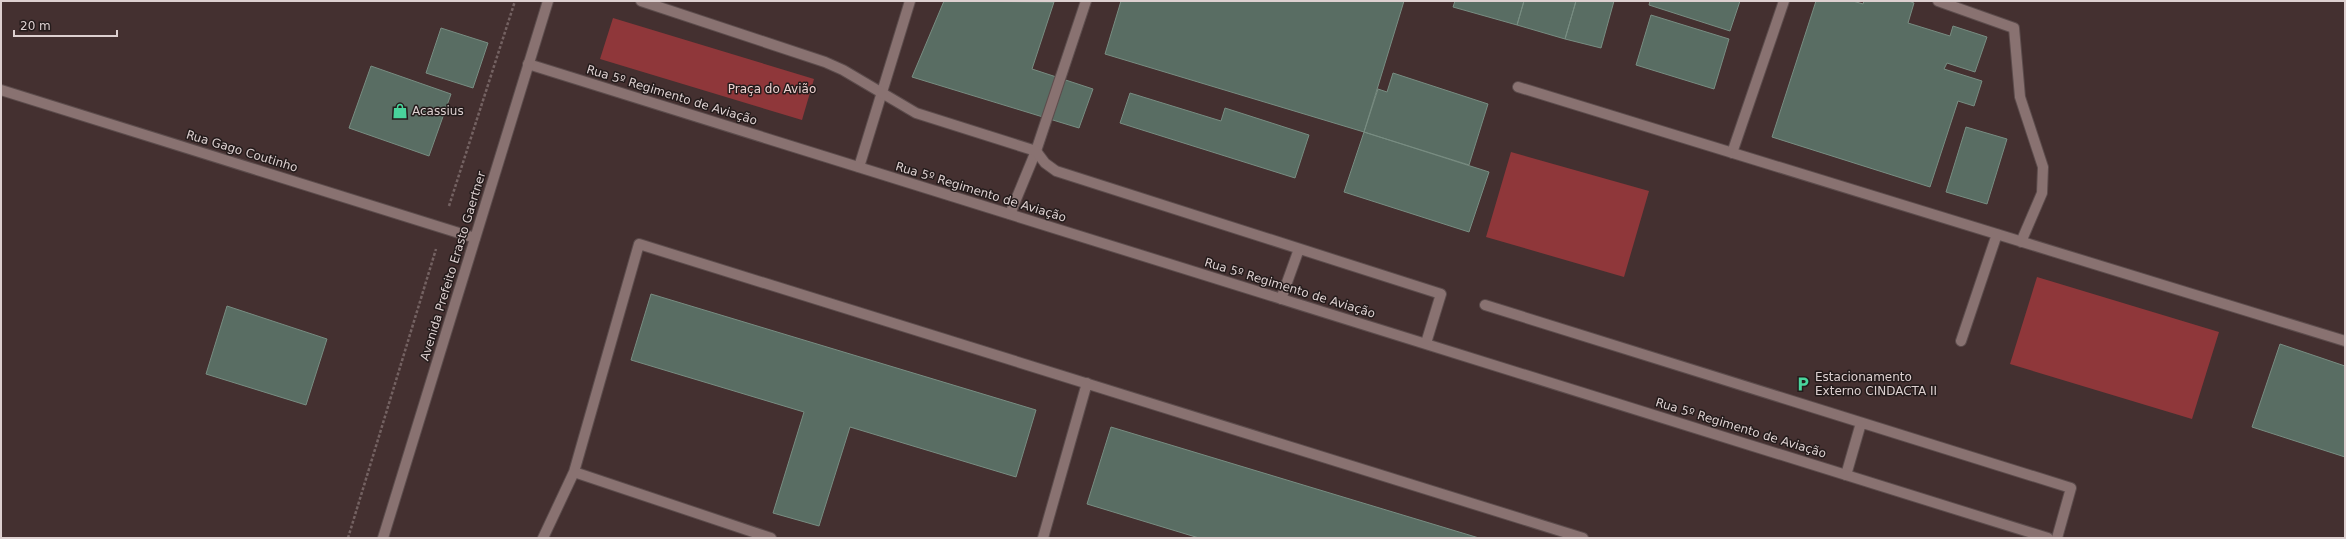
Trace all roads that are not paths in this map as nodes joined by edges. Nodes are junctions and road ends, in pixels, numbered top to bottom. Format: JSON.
{"nodes":[{"id":1,"x":548,"y":1,"type":"edge"},
{"id":2,"x":642,"y":1,"type":"edge"},
{"id":3,"x":910,"y":1,"type":"edge"},
{"id":4,"x":1086,"y":1,"type":"edge"},
{"id":5,"x":1784,"y":1,"type":"edge"},
{"id":6,"x":1938,"y":1,"type":"edge"},
{"id":7,"x":528,"y":64,"type":"junction"},
{"id":8,"x":1518,"y":87,"type":"dead end"},
{"id":9,"x":1,"y":90,"type":"edge"},
{"id":10,"x":881,"y":93,"type":"junction"},
{"id":11,"x":1036,"y":151,"type":"junction"},
{"id":12,"x":1732,"y":153,"type":"junction"},
{"id":13,"x":860,"y":167,"type":"junction"},
{"id":14,"x":1010,"y":214,"type":"junction"},
{"id":15,"x":1997,"y":234,"type":"junction"},
{"id":16,"x":475,"y":238,"type":"junction"},
{"id":17,"x":2021,"y":242,"type":"junction"},
{"id":18,"x":1299,"y":249,"type":"junction"},
{"id":19,"x":1281,"y":299,"type":"junction"},
{"id":20,"x":1486,"y":305,"type":"dead end"},
{"id":21,"x":1961,"y":341,"type":"dead end"},
{"id":22,"x":2345,"y":341,"type":"edge"},
{"id":23,"x":1426,"y":344,"type":"junction"},
{"id":24,"x":1087,"y":383,"type":"junction"},
{"id":25,"x":1861,"y":423,"type":"junction"},
{"id":26,"x":574,"y":472,"type":"junction"},
{"id":27,"x":1846,"y":475,"type":"junction"},
{"id":28,"x":382,"y":538,"type":"edge"},
{"id":29,"x":543,"y":538,"type":"edge"},
{"id":30,"x":771,"y":538,"type":"edge"},
{"id":31,"x":1043,"y":538,"type":"edge"},
{"id":32,"x":1583,"y":538,"type":"edge"},
{"id":33,"x":2048,"y":538,"type":"edge"},
{"id":34,"x":2057,"y":538,"type":"edge"}],
"edges":[{"from":1,"to":7,"type":"street","name":"Avenida Prefeito Erasto Gaertner"},
{"from":2,"to":10,"type":"street"},
{"from":3,"to":10,"type":"street"},
{"from":4,"to":11,"type":"street"},
{"from":5,"to":12,"type":"street"},
{"from":6,"to":17,"type":"street"},
{"from":7,"to":13,"type":"street","name":"Rua 5º Regimento de Aviação"},
{"from":7,"to":16,"type":"street","name":"Avenida Prefeito Erasto Gaertner"},
{"from":8,"to":12,"type":"street"},
{"from":9,"to":16,"type":"street","name":"Rua Gago Coutinho"},
{"from":10,"to":11,"type":"street"},
{"from":10,"to":13,"type":"street"},
{"from":11,"to":14,"type":"street"},
{"from":11,"to":18,"type":"street"},
{"from":12,"to":15,"type":"street"},
{"from":13,"to":14,"type":"street","name":"Rua 5º Regimento de Aviação"},
{"from":14,"to":19,"type":"street","name":"Rua 5º Regimento de Aviação"},
{"from":15,"to":17,"type":"street"},
{"from":15,"to":21,"type":"street"},
{"from":16,"to":28,"type":"street","name":"Avenida Prefeito Erasto Gaertner"},
{"from":17,"to":22,"type":"street"},
{"from":18,"to":19,"type":"street"},
{"from":18,"to":23,"type":"street"},
{"from":19,"to":23,"type":"street","name":"Rua 5º Regimento de Aviação"},
{"from":20,"to":25,"type":"street"},
{"from":23,"to":27,"type":"street","name":"Rua 5º Regimento de Aviação"},
{"from":24,"to":26,"type":"street"},
{"from":24,"to":31,"type":"street"},
{"from":24,"to":32,"type":"street"},
{"from":25,"to":27,"type":"street"},
{"from":25,"to":34,"type":"street"},
{"from":26,"to":29,"type":"street"},
{"from":26,"to":30,"type":"street"},
{"from":27,"to":33,"type":"street","name":"Rua 5º Regimento de Aviação"}]}
